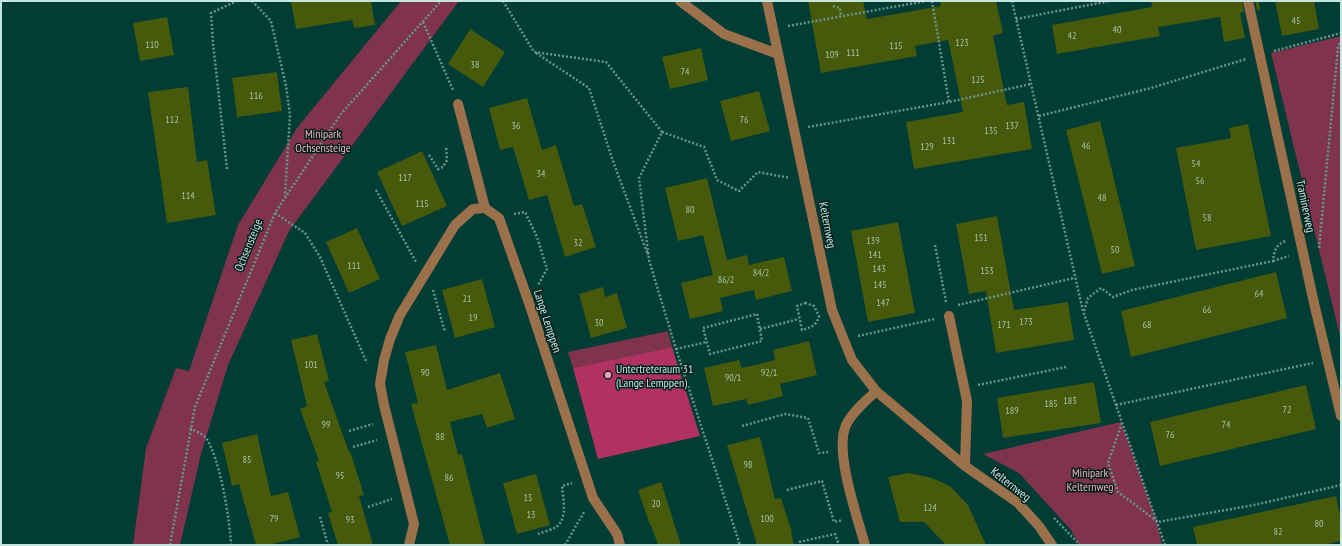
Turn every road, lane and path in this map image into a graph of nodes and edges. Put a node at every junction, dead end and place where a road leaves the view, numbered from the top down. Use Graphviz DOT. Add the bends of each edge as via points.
graph roads {
  1 [pos="236,1"];
  2 [pos="252,1"];
  3 [pos="441,1"];
  4 [pos="503,1"];
  5 [pos="680,1"];
  6 [pos="767,1"];
  7 [pos="926,1"];
  8 [pos="932,1"];
  9 [pos="1012,1"];
  10 [pos="1110,1"];
  11 [pos="1248,1"];
  12 [pos="833,6"];
  13 [pos="841,17"];
  14 [pos="1016,19"];
  15 [pos="423,22"];
  16 [pos="774,29"];
  17 [pos="1341,33"];
  18 [pos="1341,41"];
  19 [pos="534,52"];
  20 [pos="778,54"];
  21 [pos="1260,55"];
  22 [pos="1031,84"];
  23 [pos="949,102"];
  24 [pos="458,104"];
  25 [pos="1039,116"];
  26 [pos="795,129"];
  27 [pos="662,132"];
  28 [pos="446,146"];
  29 [pos="429,155"];
  30 [pos="227,170"];
  31 [pos="806,182"];
  32 [pos="376,190"];
  33 [pos="284,197"];
  34 [pos="485,208"];
  35 [pos="275,213"];
  36 [pos="499,218"];
  37 [pos="1300,236"];
  38 [pos="935,245"];
  39 [pos="1318,256"];
  40 [pos="649,260"];
  41 [pos="426,273"];
  42 [pos="1074,278"];
  43 [pos="529,303"];
  44 [pos="1083,311"];
  45 [pos="948,312"];
  46 [pos="799,319"];
  47 [pos="760,329"];
  48 [pos="445,332"];
  49 [pos="842,340"];
  50 [pos="707,342"];
  51 [pos="676,349"];
  52 [pos="1328,359"];
  53 [pos="1066,368"];
  54 [pos="380,384"];
  55 [pos="964,388"];
  56 [pos="876,390"];
  57 [pos="1116,405"];
  58 [pos="1341,416"];
  59 [pos="1122,422"];
  60 [pos="366,426"];
  61 [pos="742,426"];
  62 [pos="190,428"];
  63 [pos="349,431"];
  64 [pos="372,442"];
  65 [pos="353,447"];
  66 [pos="842,449"];
  67 [pos="965,466"];
  68 [pos="1341,485"];
  69 [pos="562,486"];
  70 [pos="787,490"];
  71 [pos="385,501"];
  72 [pos="588,506"];
  73 [pos="368,507"];
  74 [pos="320,517"];
  75 [pos="858,517"];
  76 [pos="1158,522"];
  77 [pos="538,534"];
  78 [pos="799,542"];
  79 [pos="170,545"];
  80 [pos="231,545"];
  81 [pos="328,545"];
  82 [pos="409,545"];
  83 [pos="565,545"];
  84 [pos="620,545"];
  85 [pos="740,545"];
  86 [pos="839,545"];
  87 [pos="865,545"];
  88 [pos="1052,545"];
  89 [pos="1165,545"];
  1 -- 30 [label="path" via="211,13"];
  2 -- 33 [label="path" via="271,21 286,86 290,115"];
  3 -- 15 [label="path, Ochsensteige"];
  4 -- 19 [label="path"];
  5 -- 20 [label="street" via="724,34"];
  6 -- 16 [label="street, Kelternweg"];
  7 -- 13 [label="path"];
  8 -- 23 [label="path"];
  9 -- 14 [label="path"];
  10 -- 14 [label="path"];
  11 -- 21 [label="street, Traminerweg"];
  12 -- 13 [label="path" via="840,8"];
  13 -- 16 [label="path"];
  14 -- 22 [label="path"];
  15 -- 24 [label="path"];
  15 -- 33 [label="path, Ochsensteige" via="340,115"];
  16 -- 20 [label="street, Kelternweg"];
  17 -- 21 [label="path"];
  18 -- 39 [label="path" via="1338,47"];
  19 -- 27 [label="path" via="606,62"];
  19 -- 40 [label="path" via="589,88"];
  20 -- 26 [label="street, Kelternweg"];
  21 -- 25 [label="path" via="1151,88"];
  21 -- 37 [label="street, Traminerweg"];
  22 -- 23 [label="path"];
  22 -- 25 [label="path"];
  23 -- 26 [label="path"];
  24 -- 34 [label="street"];
  25 -- 42 [label="path"];
  26 -- 31 [label="street, Kelternweg"];
  27 -- 31 [label="path" via="704,147 717,180 739,191 758,172"];
  27 -- 40 [label="path" via="639,178"];
  28 -- 29 [label="path" via="447,160 443,167 438,169"];
  31 -- 49 [label="street, Kelternweg" via="832,310"];
  32 -- 41 [label="path"];
  33 -- 35 [label="path, Ochsensteige"];
  34 -- 36 [label="street"];
  34 -- 41 [label="street" via="473,209 455,225"];
  35 -- 54 [label="path" via="305,233 345,310 366,361"];
  35 -- 62 [label="path, Ochsensteige" via="195,408"];
  36 -- 43 [label="street, Lange Lemppen"];
  36 -- 43 [label="path" via="525,212 537,237 547,269"];
  37 -- 44 [label="path" via="1281,242 1274,251 1273,260 1132,290 1113,298 1101,288 1088,298"];
  37 -- 52 [label="street, Traminerweg"];
  38 -- 45 [label="path"];
  40 -- 51 [label="path"];
  41 -- 48 [label="path"];
  41 -- 54 [label="street" via="400,315 390,339"];
  42 -- 44 [label="path"];
  42 -- 45 [label="path"];
  43 -- 84 [label="street, Lange Lemppen" via="592,498 617,534"];
  44 -- 57 [label="path"];
  45 -- 49 [label="path"];
  45 -- 55 [label="street"];
  46 -- 46 [label="path" via="797,306 806,303 814,306 820,316 817,324 802,330"];
  46 -- 47 [label="path"];
  47 -- 50 [label="path" via="762,341 710,354"];
  47 -- 50 [label="path" via="756,314 703,328"];
  49 -- 56 [label="street, Kelternweg" via="852,360"];
  50 -- 51 [label="path"];
  51 -- 85 [label="path"];
  52 -- 57 [label="path"];
  52 -- 58 [label="street, Traminerweg"];
  53 -- 55 [label="path"];
  54 -- 82 [label="street" via="414,524"];
  55 -- 67 [label="street" via="967,401"];
  56 -- 66 [label="street" via="846,425"];
  56 -- 67 [label="street, Kelternweg"];
  57 -- 59 [label="path"];
  59 -- 76 [label="path"];
  59 -- 76 [label="path" via="1108,463 1118,492"];
  60 -- 63 [label="path"];
  61 -- 66 [label="path" via="785,414 808,418 819,453"];
  62 -- 79 [label="path, Ochsensteige"];
  62 -- 80 [label="path" via="205,437 214,453 230,526"];
  64 -- 65 [label="path"];
  66 -- 75 [label="street"];
  67 -- 88 [label="street, Kelternweg" via="1018,503"];
  68 -- 76 [label="path" via="1254,505"];
  69 -- 77 [label="path" via="564,506 561,521 556,527"];
  70 -- 75 [label="path" via="822,481 834,522"];
  71 -- 73 [label="path"];
  72 -- 83 [label="path"];
  74 -- 81 [label="path"];
  75 -- 87 [label="street"];
  76 -- 89 [label="path"];
  78 -- 86 [label="path" via="835,534"];
}
